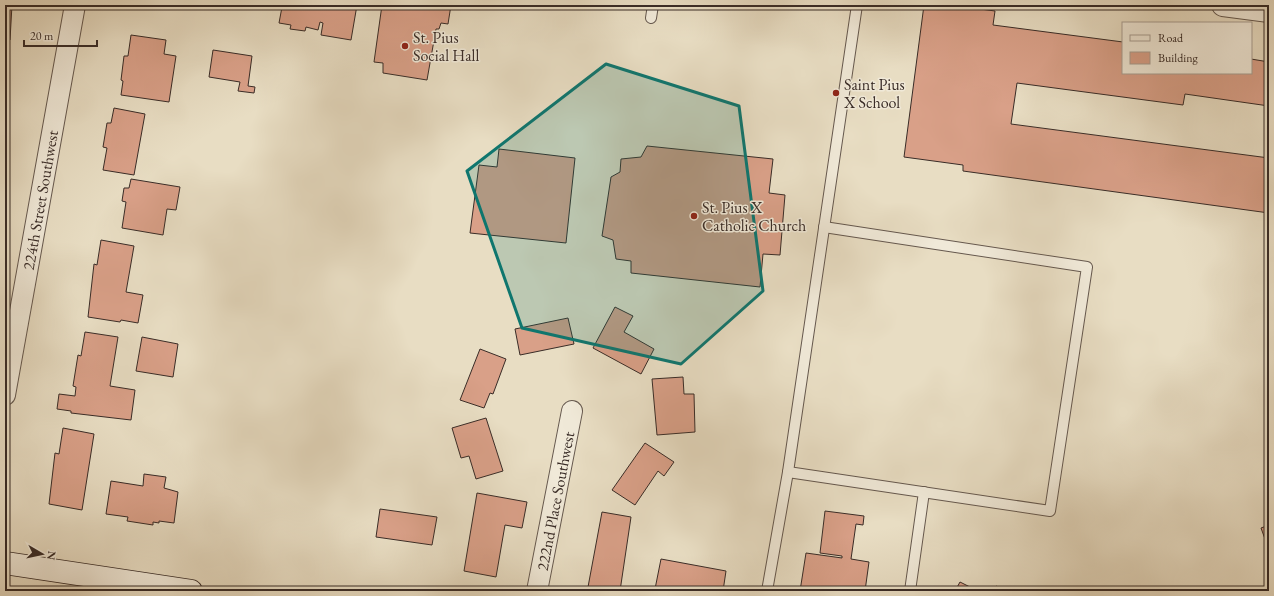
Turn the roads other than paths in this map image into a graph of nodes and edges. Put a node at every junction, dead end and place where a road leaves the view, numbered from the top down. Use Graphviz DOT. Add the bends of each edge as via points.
graph roads {
  1 [pos="75,5"];
  2 [pos="653,5"];
  3 [pos="858,5"];
  4 [pos="1223,5"];
  5 [pos="1269,11"];
  6 [pos="651,18"];
  7 [pos="824,227"];
  8 [pos="5,395"];
  9 [pos="572,411"];
  10 [pos="788,472"];
  11 [pos="924,492"];
  12 [pos="5,563"];
  13 [pos="191,591"];
  14 [pos="537,591"];
  15 [pos="767,591"];
  16 [pos="910,591"];
  1 -- 8 [label="street, 224th Street Southwest"];
  2 -- 6 [label="lane"];
  3 -- 7 [label="lane"];
  4 -- 5 [label="main road"];
  7 -- 10 [label="lane"];
  7 -- 11 [label="lane" via="1087,267 1050,511"];
  9 -- 14 [label="street, 222nd Place Southwest"];
  10 -- 11 [label="lane"];
  10 -- 15 [label="lane"];
  11 -- 16 [label="lane"];
  12 -- 13 [label="main road"];
}
